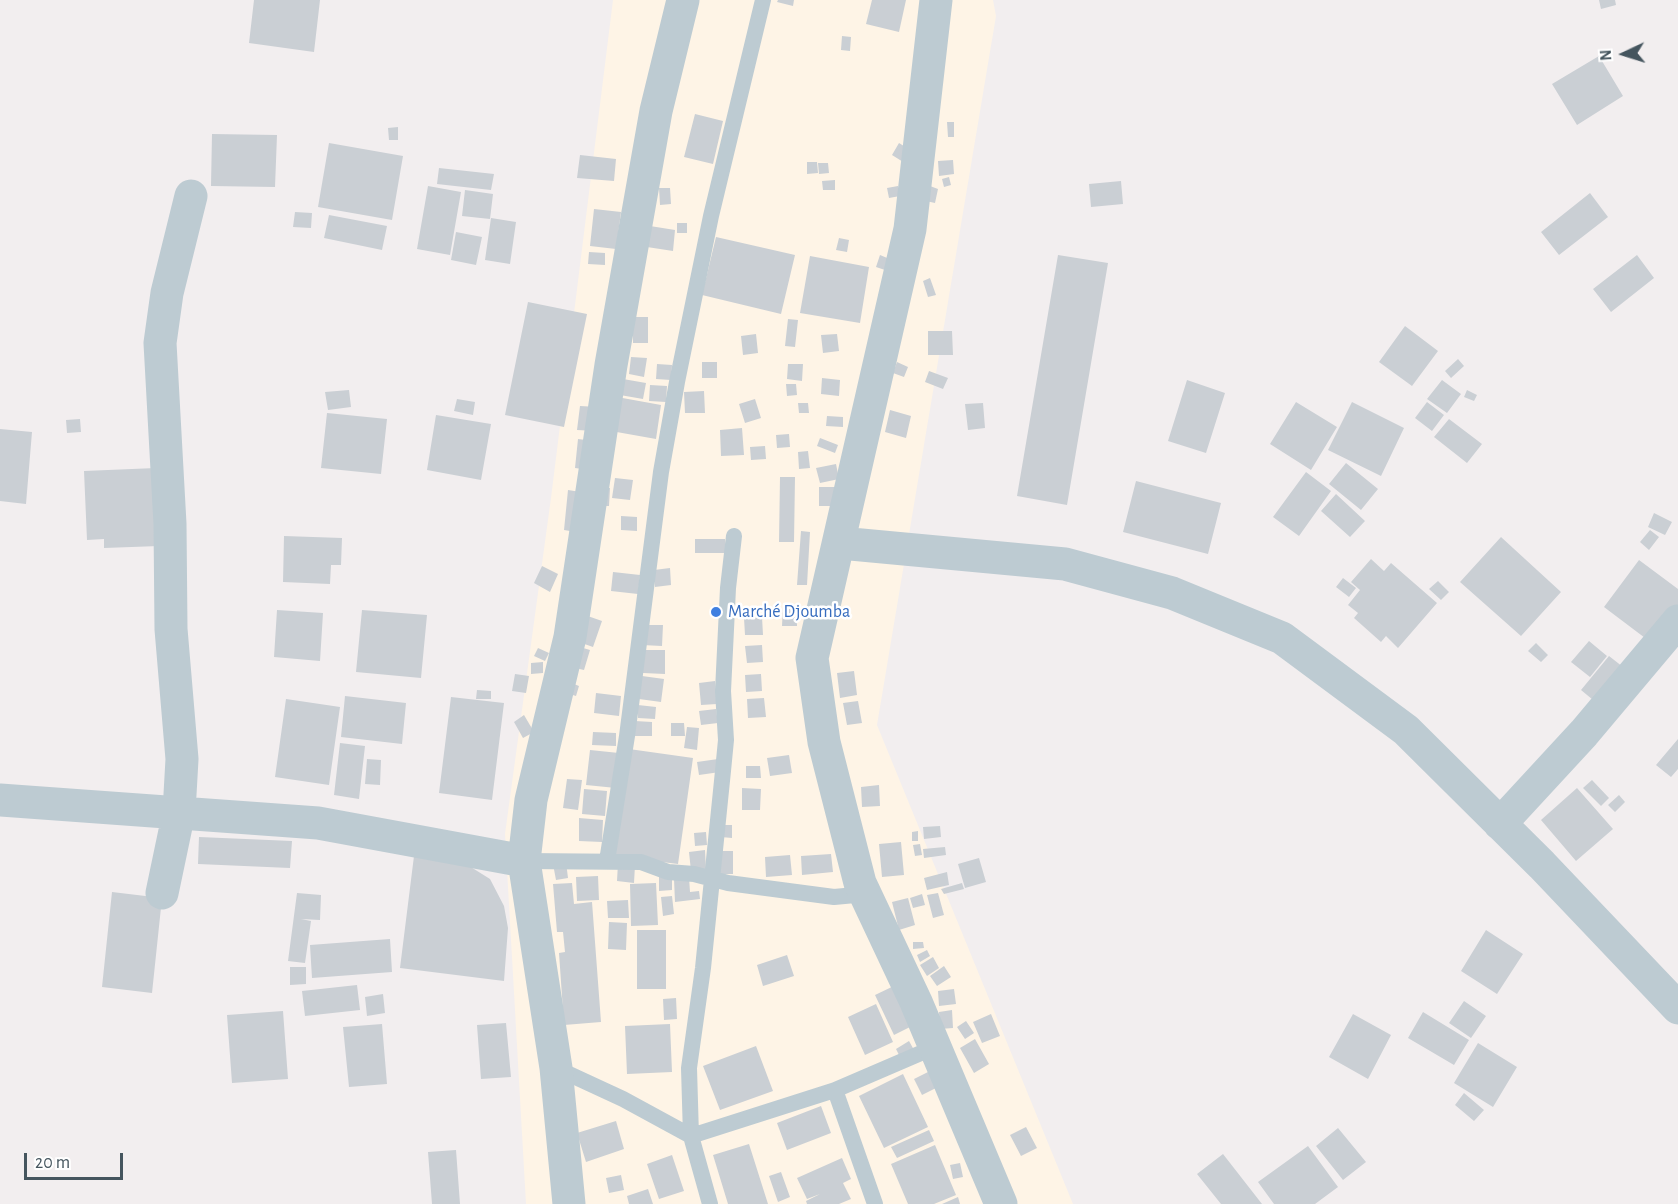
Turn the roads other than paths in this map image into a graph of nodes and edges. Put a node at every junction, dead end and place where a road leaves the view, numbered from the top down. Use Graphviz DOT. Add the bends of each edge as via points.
graph roads {
  1 [pos="763,0"];
  2 [pos="936,0"];
  3 [pos="681,1"];
  4 [pos="191,195"];
  5 [pos="734,536"];
  6 [pos="840,543"];
  7 [pos="1678,621"];
  8 [pos="0,800"];
  9 [pos="179,812"];
  10 [pos="1500,824"];
  11 [pos="524,861"];
  12 [pos="607,861"];
  13 [pos="710,880"];
  14 [pos="162,893"];
  15 [pos="866,894"];
  16 [pos="1678,1008"];
  17 [pos="935,1047"];
  18 [pos="556,1068"];
  19 [pos="835,1090"];
  20 [pos="691,1136"];
  21 [pos="569,1204"];
  22 [pos="710,1204"];
  23 [pos="875,1204"];
  24 [pos="1001,1204"];
  1 -- 12 [label="lane" via="711,216 675,393"];
  2 -- 6 [label="street" via="910,229"];
  3 -- 11 [label="street" via="656,111 613,353 570,637 531,800"];
  4 -- 9 [label="street" via="167,293 160,343 170,524 171,629 182,759"];
  5 -- 13 [label="lane" via="724,680 726,740"];
  6 -- 10 [label="street" via="1065,564 1172,593 1282,638 1406,730"];
  6 -- 15 [label="street" via="812,658 824,742"];
  7 -- 10 [label="street" via="1584,733"];
  8 -- 9 [label="street"];
  9 -- 11 [label="street" via="318,824"];
  9 -- 14 [label="street"];
  10 -- 16 [label="street"];
  11 -- 12 [label="lane"];
  11 -- 18 [label="street"];
  12 -- 13 [label="lane" via="641,862"];
  13 -- 15 [label="lane" via="834,897"];
  13 -- 20 [label="lane" via="689,1068"];
  15 -- 17 [label="street"];
  17 -- 19 [label="lane"];
  17 -- 24 [label="street"];
  18 -- 20 [label="lane"];
  18 -- 21 [label="street"];
  19 -- 20 [label="lane"];
  19 -- 23 [label="lane"];
  20 -- 22 [label="lane"];
}
